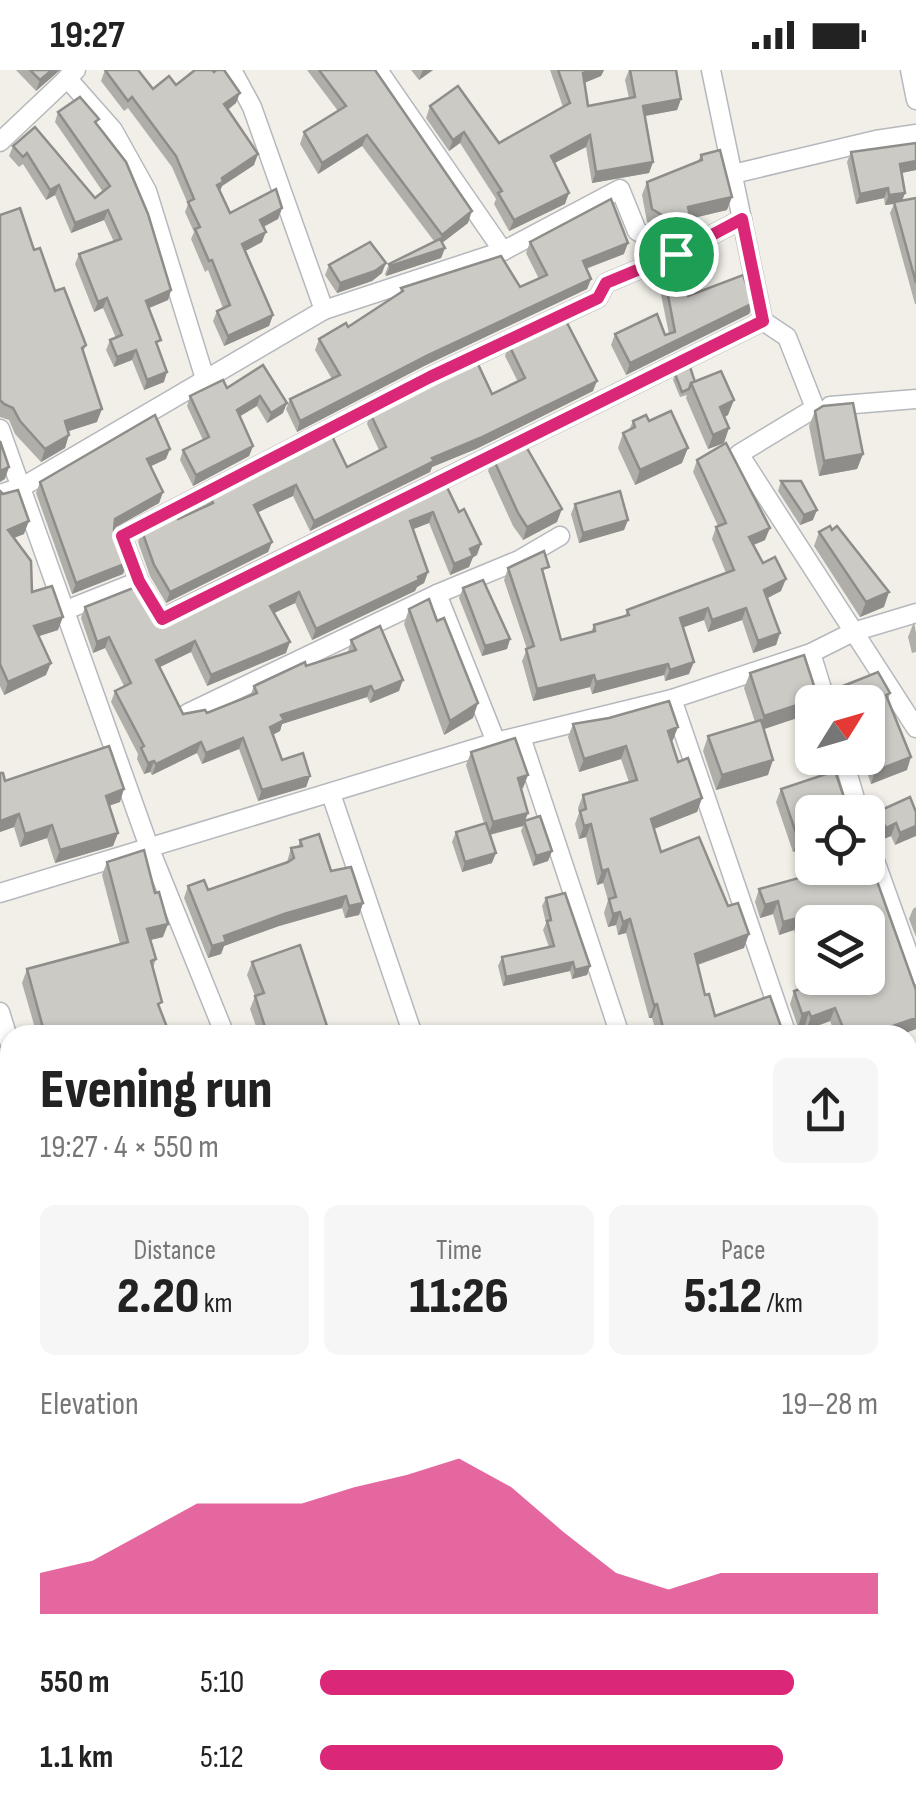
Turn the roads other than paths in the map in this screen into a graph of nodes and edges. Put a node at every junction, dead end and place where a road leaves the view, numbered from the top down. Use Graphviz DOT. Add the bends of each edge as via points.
graph roads {
  1 [pos="232,70"];
  2 [pos="378,70"];
  3 [pos="710,70"];
  4 [pos="910,70"];
  5 [pos="72,74"];
  6 [pos="916,100"];
  7 [pos="916,134"];
  8 [pos="0,142"];
  9 [pos="732,174"];
  10 [pos="742,219"];
  11 [pos="503,250"];
  12 [pos="676,254"];
  13 [pos="324,310"];
  14 [pos="763,321"];
  15 [pos="206,382"];
  16 [pos="916,399"];
  17 [pos="815,408"];
  18 [pos="0,429"];
  19 [pos="22,487"];
  20 [pos="0,494"];
  21 [pos="560,536"];
  22 [pos="139,581"];
  23 [pos="437,594"];
  24 [pos="66,610"];
  25 [pos="916,613"];
  26 [pos="852,632"];
  27 [pos="811,653"];
  28 [pos="821,685"];
  29 [pos="672,699"];
  30 [pos="188,712"];
  31 [pos="916,728"];
  32 [pos="521,737"];
  33 [pos="496,742"];
  34 [pos="331,794"];
  35 [pos="149,847"];
  36 [pos="884,885"];
  37 [pos="0,893"];
  38 [pos="916,975"];
  39 [pos="222,1025"];
  40 [pos="410,1025"];
  41 [pos="617,1025"];
  42 [pos="784,1025"];
  1 -- 13 [label="street" via="277,172"];
  2 -- 11 [label="street"];
  3 -- 9 [label="street"];
  4 -- 6 [label="street"];
  5 -- 8 [label="street"];
  5 -- 15 [label="street" via="147,191"];
  7 -- 9 [label="street"];
  9 -- 10 [label="street"];
  10 -- 12 [label="street"];
  10 -- 14 [label="street"];
  11 -- 12 [label="street" via="620,189 637,232"];
  11 -- 13 [label="street"];
  12 -- 22 [label="street" via="606,283 598,298 122,536"];
  13 -- 15 [label="street"];
  14 -- 17 [label="street" via="787,337"];
  14 -- 22 [label="street" via="162,619"];
  15 -- 19 [label="street"];
  16 -- 17 [label="street"];
  17 -- 26 [label="street" via="739,454"];
  18 -- 19 [label="street"];
  19 -- 20 [label="street"];
  19 -- 24 [label="street"];
  21 -- 23 [label="street"];
  22 -- 24 [label="street"];
  23 -- 30 [label="street"];
  23 -- 33 [label="street"];
  24 -- 35 [label="street"];
  25 -- 26 [label="street"];
  26 -- 27 [label="street"];
  26 -- 31 [label="street"];
  27 -- 28 [label="street"];
  27 -- 29 [label="street"];
  29 -- 32 [label="street"];
  29 -- 42 [label="street"];
  32 -- 33 [label="street"];
  32 -- 41 [label="street"];
  33 -- 34 [label="street"];
  34 -- 35 [label="street"];
  34 -- 40 [label="street"];
  35 -- 37 [label="street"];
  35 -- 39 [label="street"];
  36 -- 38 [label="street"];
}
